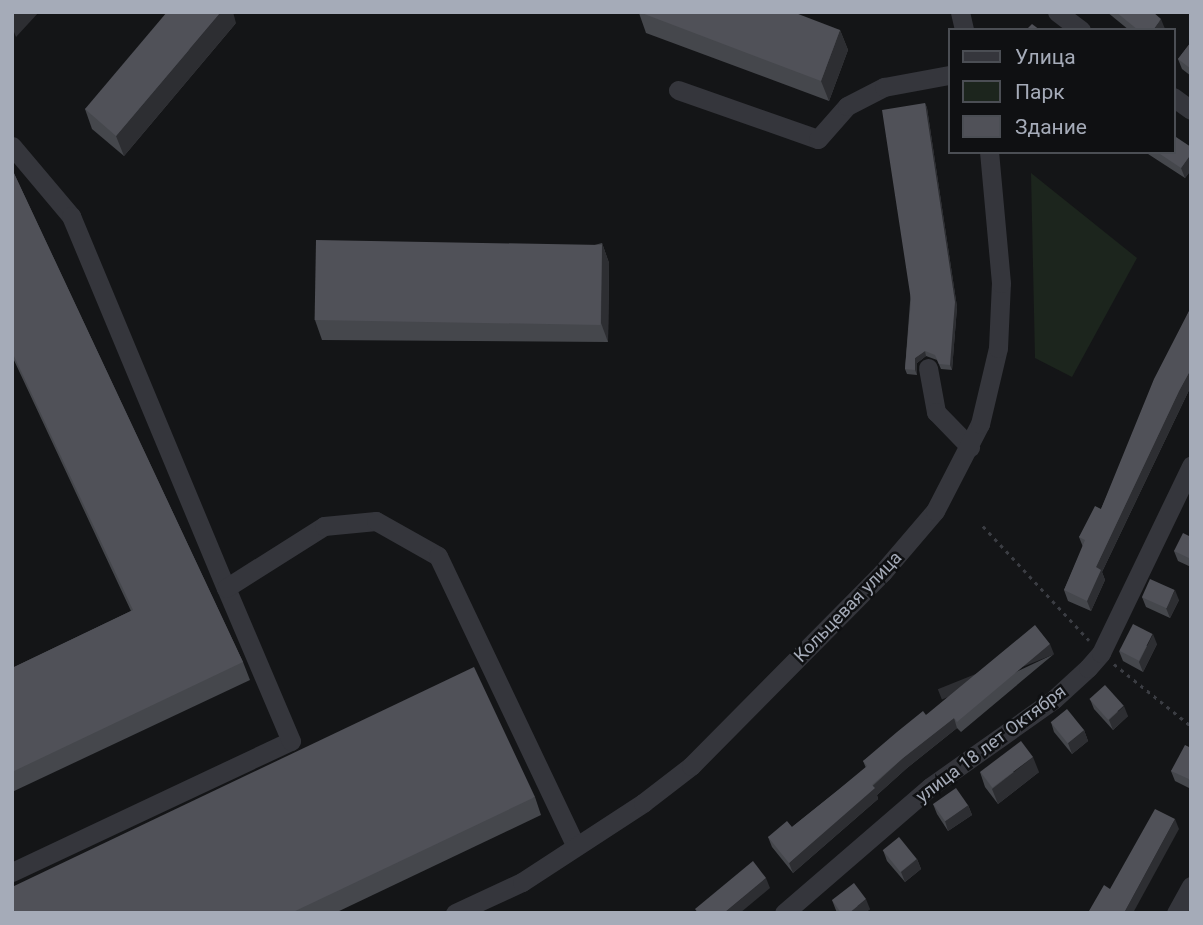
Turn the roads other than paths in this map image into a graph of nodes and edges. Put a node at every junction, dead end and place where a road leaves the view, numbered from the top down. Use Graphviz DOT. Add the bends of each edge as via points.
graph roads {
  1 [pos="1057,12"];
  2 [pos="1078,28"];
  3 [pos="948,75"];
  4 [pos="678,90"];
  5 [pos="1175,98"];
  6 [pos="1191,110"];
  7 [pos="12,146"];
  8 [pos="989,154"];
  9 [pos="928,368"];
  10 [pos="970,447"];
  11 [pos="1191,466"];
  12 [pos="226,588"];
  13 [pos="575,845"];
  14 [pos="12,872"];
  15 [pos="1191,886"];
  16 [pos="455,913"];
  17 [pos="784,913"];
  18 [pos="1176,913"];
  1 -- 2 [label="street"];
  3 -- 4 [label="street" via="884,87 847,106 818,139"];
  5 -- 6 [label="street"];
  7 -- 12 [label="street" via="71,216"];
  8 -- 10 [label="street, Кольцевая улица" via="995,185 1000,325 988,400"];
  9 -- 10 [label="street" via="936,412"];
  10 -- 13 [label="street, Кольцевая улица" via="920,532 741,717 667,786"];
  11 -- 17 [label="street, улица 18 лет Октября" via="1101,653 1053,700 930,787"];
  12 -- 13 [label="street" via="324,526 376,521 438,556"];
  12 -- 14 [label="street" via="291,741"];
  13 -- 16 [label="street, Кольцевая улица" via="522,882"];
  15 -- 18 [label="street"];
}
